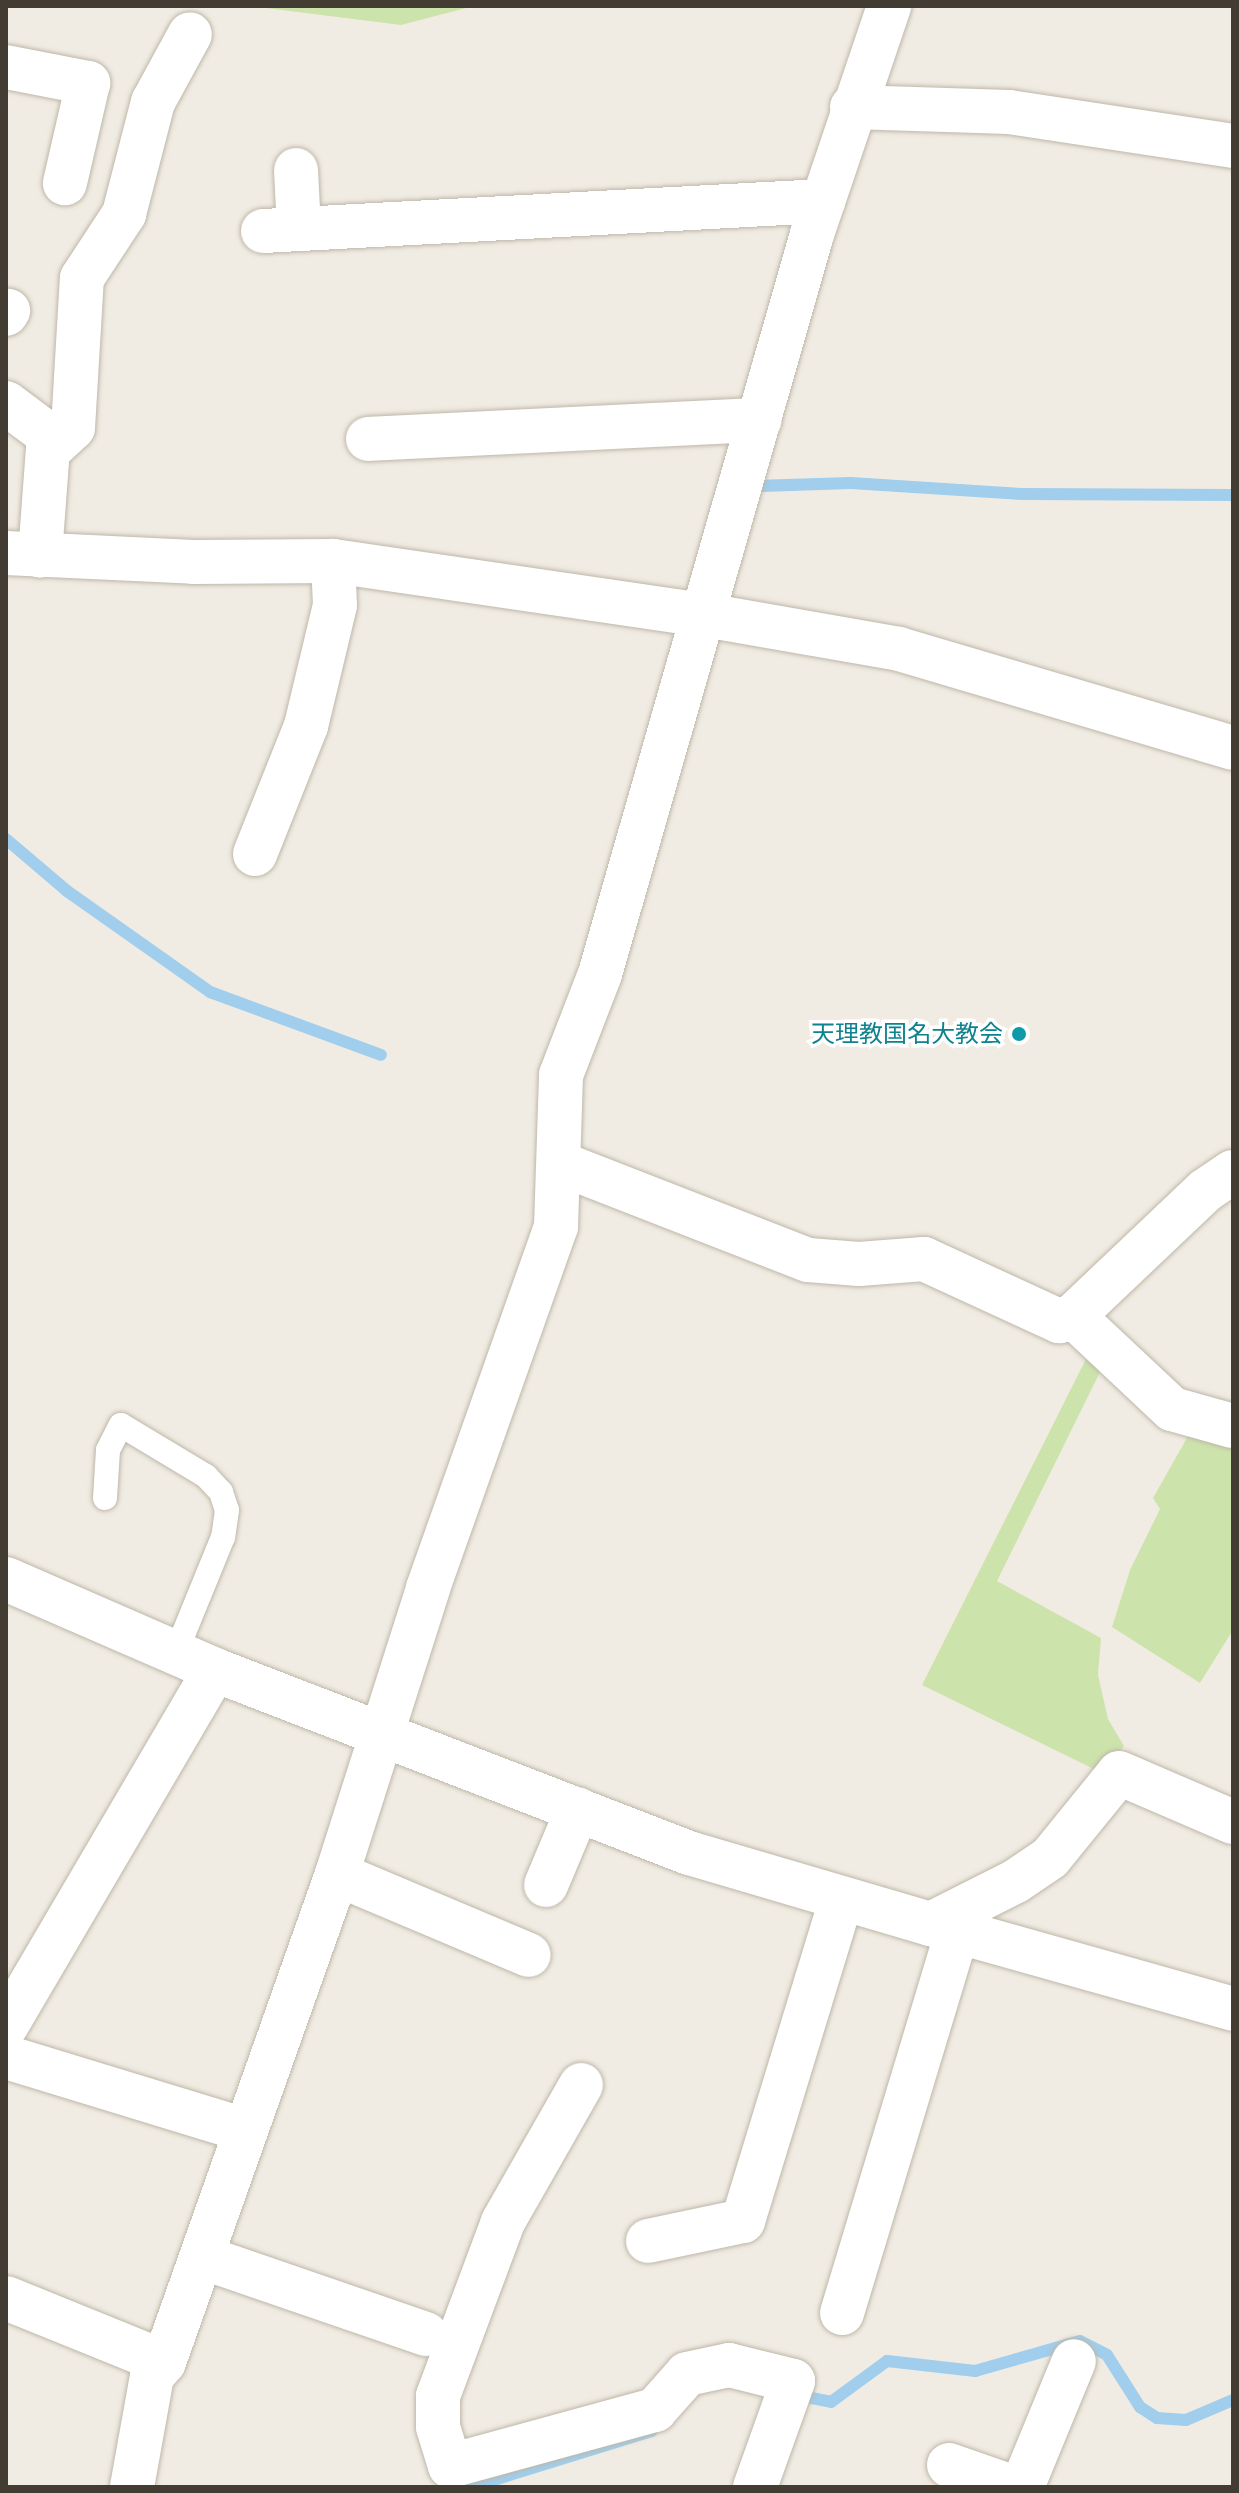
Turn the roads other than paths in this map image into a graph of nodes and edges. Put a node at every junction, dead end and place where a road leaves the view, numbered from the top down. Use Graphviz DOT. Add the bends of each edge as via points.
graph roads {
  1 [pos="889,6"];
  2 [pos="190,34"];
  3 [pos="6,67"];
  4 [pos="852,107"];
  5 [pos="1233,146"];
  6 [pos="296,170"];
  7 [pos="65,183"];
  8 [pos="823,201"];
  9 [pos="6,403"];
  10 [pos="760,420"];
  11 [pos="368,439"];
  12 [pos="48,451"];
  13 [pos="23,555"];
  14 [pos="333,561"];
  15 [pos="705,615"];
  16 [pos="1233,748"];
  17 [pos="255,854"];
  18 [pos="559,1163"];
  19 [pos="1233,1172"];
  20 [pos="1073,1316"];
  21 [pos="1233,1426"];
  22 [pos="105,1498"];
  23 [pos="6,1579"];
  24 [pos="176,1652"];
  25 [pos="215,1670"];
  26 [pos="379,1733"];
  27 [pos="578,1809"];
  28 [pos="1233,1822"];
  29 [pos="337,1874"];
  30 [pos="546,1885"];
  31 [pos="841,1901"];
  32 [pos="944,1927"];
  33 [pos="529,1955"];
  34 [pos="1233,2009"];
  35 [pos="6,2026"];
  36 [pos="6,2057"];
  37 [pos="581,2085"];
  38 [pos="245,2130"];
  39 [pos="648,2241"];
  40 [pos="202,2257"];
  41 [pos="6,2298"];
  42 [pos="842,2313"];
  43 [pos="426,2334"];
  44 [pos="1074,2361"];
  45 [pos="164,2362"];
  46 [pos="949,2465"];
  47 [pos="449,2477"];
  48 [pos="132,2487"];
  49 [pos="755,2487"];
  50 [pos="1012,2487"];
  51 [pos="1022,2487"];
  1 -- 4 [label="street"];
  2 -- 12 [label="street" via="153,102 124,214 82,278 73,428"];
  3 -- 7 [label="street" via="88,83"];
  4 -- 5 [label="street" via="1009,112"];
  4 -- 8 [label="street"];
  6 -- 8 [label="street" via="281,230"];
  8 -- 10 [label="street"];
  9 -- 12 [label="street" via="49,435"];
  10 -- 11 [label="street"];
  10 -- 15 [label="street"];
  12 -- 13 [label="street"];
  13 -- 14 [label="street"];
  14 -- 15 [label="street"];
  14 -- 17 [label="street" via="335,605 306,726"];
  15 -- 16 [label="street" via="899,649"];
  15 -- 18 [label="street" via="600,974 561,1075"];
  18 -- 20 [label="street" via="808,1260 859,1264 924,1259 1059,1321"];
  18 -- 26 [label="street" via="556,1227"];
  19 -- 20 [label="street" via="1206,1190"];
  20 -- 21 [label="street" via="1172,1409"];
  22 -- 24 [label="lane" via="108,1450 121,1425 206,1476 221,1492 227,1510 223,1537"];
  23 -- 24 [label="street"];
  24 -- 25 [label="street"];
  25 -- 26 [label="street"];
  25 -- 35 [label="street"];
  26 -- 27 [label="street"];
  26 -- 29 [label="street"];
  27 -- 30 [label="street"];
  27 -- 31 [label="street" via="689,1853"];
  28 -- 32 [label="street" via="1119,1773 1050,1858"];
  29 -- 33 [label="street"];
  29 -- 38 [label="street"];
  31 -- 32 [label="street"];
  31 -- 39 [label="street" via="748,2237"];
  32 -- 34 [label="street"];
  32 -- 42 [label="street"];
  36 -- 38 [label="street"];
  37 -- 47 [label="street" via="503,2222 438,2396 438,2427"];
  38 -- 40 [label="street"];
  40 -- 43 [label="street"];
  40 -- 45 [label="street"];
  41 -- 45 [label="street"];
  44 -- 51 [label="street"];
  45 -- 48 [label="street" via="152,2376"];
  46 -- 50 [label="street"];
  47 -- 49 [label="street" via="655,2410 687,2374 729,2365 789,2395"];
}
